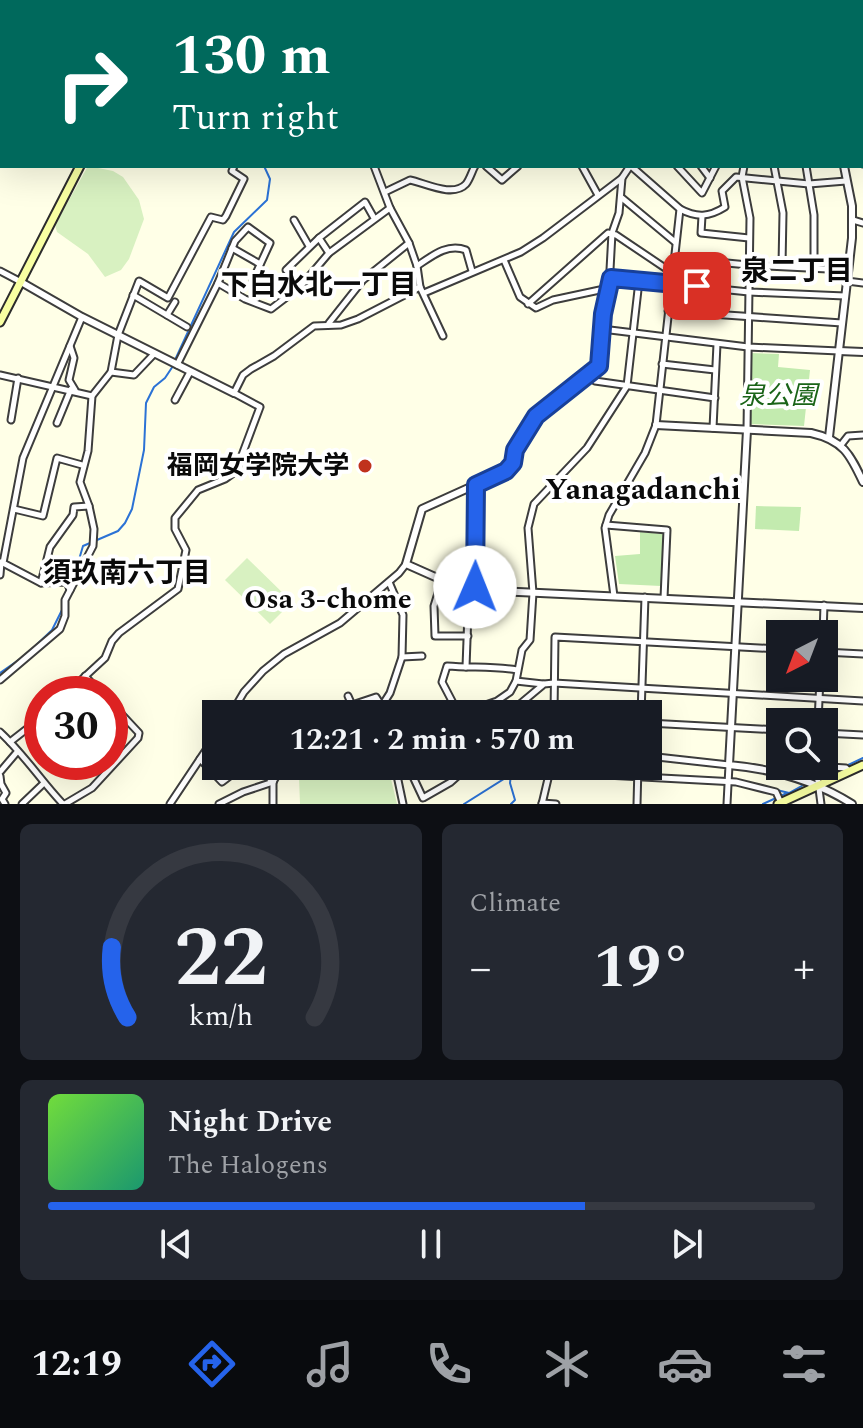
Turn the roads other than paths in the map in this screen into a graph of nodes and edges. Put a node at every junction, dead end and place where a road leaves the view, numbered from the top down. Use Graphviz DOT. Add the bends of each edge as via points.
graph roads {
  1 [pos="79,168"];
  2 [pos="233,168"];
  3 [pos="377,168"];
  4 [pos="474,168"];
  5 [pos="488,168"];
  6 [pos="516,168"];
  7 [pos="583,168"];
  8 [pos="630,168"];
  9 [pos="633,168"];
  10 [pos="679,168"];
  11 [pos="702,168"];
  12 [pos="715,168"];
  13 [pos="744,168"];
  14 [pos="774,168"];
  15 [pos="806,168"];
  16 [pos="844,168"];
  17 [pos="742,177"];
  18 [pos="622,178"];
  19 [pos="710,178"];
  20 [pos="777,181"];
  21 [pos="846,181"];
  22 [pos="809,184"];
  23 [pos="385,192"];
  24 [pos="598,195"];
  25 [pos="621,197"];
  26 [pos="390,208"];
  27 [pos="680,209"];
  28 [pos="702,216"];
  29 [pos="374,218"];
  30 [pos="294,220"];
  31 [pos="853,220"];
  32 [pos="863,223"];
  33 [pos="612,233"];
  34 [pos="319,238"];
  35 [pos="749,238"];
  36 [pos="675,242"];
  37 [pos="409,243"];
  38 [pos="309,246"];
  39 [pos="232,248"];
  40 [pos="329,253"];
  41 [pos="674,258"];
  42 [pos="504,260"];
  43 [pos="260,264"];
  44 [pos="748,265"];
  45 [pos="782,265"];
  46 [pos="417,266"];
  47 [pos="814,267"];
  48 [pos="286,270"];
  49 [pos="848,270"];
  50 [pos="0,271"];
  51 [pos="472,271"];
  52 [pos="672,273"];
  53 [pos="611,278"];
  54 [pos="253,280"];
  55 [pos="639,281"];
  56 [pos="847,281"];
  57 [pos="21,282"];
  58 [pos="218,283"];
  59 [pos="863,283"];
  60 [pos="671,284"];
  61 [pos="420,287"];
  62 [pos="609,288"];
  63 [pos="749,292"];
  64 [pos="424,293"];
  65 [pos="133,295"];
  66 [pos="845,296"];
  67 [pos="175,302"];
  68 [pos="528,304"];
  69 [pos="668,311"];
  70 [pos="167,315"];
  71 [pos="82,317"];
  72 [pos="749,319"];
  73 [pos="0,322"];
  74 [pos="328,323"];
  75 [pos="842,323"];
  76 [pos="187,327"];
  77 [pos="602,329"];
  78 [pos="633,333"];
  79 [pos="118,335"];
  80 [pos="443,336"];
  81 [pos="665,338"];
  82 [pos="70,344"];
  83 [pos="717,344"];
  84 [pos="748,347"];
  85 [pos="839,351"];
  86 [pos="863,352"];
  87 [pos="154,354"];
  88 [pos="662,364"];
  89 [pos="177,365"];
  90 [pos="715,370"];
  91 [pos="111,372"];
  92 [pos="190,372"];
  93 [pos="0,375"];
  94 [pos="589,375"];
  95 [pos="18,378"];
  96 [pos="53,385"];
  97 [pos="627,386"];
  98 [pos="73,390"];
  99 [pos="658,390"];
  100 [pos="234,393"];
  101 [pos="92,396"];
  102 [pos="715,398"];
  103 [pos="175,400"];
  104 [pos="11,420"];
  105 [pos="57,423"];
  106 [pos="656,425"];
  107 [pos="713,428"];
  108 [pos="747,430"];
  109 [pos="863,435"];
  110 [pos="829,437"];
  111 [pos="841,445"];
  112 [pos="82,465"];
  113 [pos="863,482"];
  114 [pos="476,485"];
  115 [pos="89,506"];
  116 [pos="14,509"];
  117 [pos="606,525"];
  118 [pos="1,562"];
  119 [pos="406,564"];
  120 [pos="0,575"];
  121 [pos="442,580"];
  122 [pos="389,582"];
  123 [pos="41,583"];
  124 [pos="472,587"];
  125 [pos="70,590"];
  126 [pos="533,593"];
  127 [pos="614,596"];
  128 [pos="645,597"];
  129 [pos="664,598"];
  130 [pos="737,601"];
  131 [pos="824,605"];
  132 [pos="863,608"];
  133 [pos="823,620"];
  134 [pos="468,636"];
  135 [pos="644,641"];
  136 [pos="735,646"];
  137 [pos="766,648"];
  138 [pos="838,653"];
  139 [pos="863,654"];
  140 [pos="422,656"];
  141 [pos="402,657"];
  142 [pos="466,667"];
  143 [pos="517,670"];
  144 [pos="85,676"];
  145 [pos="0,680"];
  146 [pos="516,681"];
  147 [pos="554,683"];
  148 [pos="544,684"];
  149 [pos="642,688"];
  150 [pos="819,692"];
  151 [pos="733,693"];
  152 [pos="348,696"];
  153 [pos="819,698"];
  154 [pos="239,700"];
  155 [pos="350,700"];
  156 [pos="386,700"];
  157 [pos="451,700"];
  158 [pos="498,700"];
  159 [pos="525,700"];
  160 [pos="554,700"];
  161 [pos="642,700"];
  162 [pos="863,701"];
  163 [pos="819,708"];
  164 [pos="128,721"];
  165 [pos="662,724"];
  166 [pos="731,727"];
  167 [pos="766,729"];
  168 [pos="24,731"];
  169 [pos="0,732"];
  170 [pos="838,734"];
  171 [pos="863,735"];
  172 [pos="10,742"];
  173 [pos="128,749"];
  174 [pos="17,752"];
  175 [pos="202,756"];
  176 [pos="662,758"];
  177 [pos="200,759"];
  178 [pos="729,765"];
  179 [pos="863,765"];
  180 [pos="838,768"];
  181 [pos="766,770"];
  182 [pos="847,770"];
  183 [pos="0,774"];
  184 [pos="662,778"];
  185 [pos="99,780"];
  186 [pos="398,780"];
  187 [pos="414,780"];
  188 [pos="453,780"];
  189 [pos="547,780"];
  190 [pos="638,780"];
  191 [pos="811,780"];
  192 [pos="814,781"];
  193 [pos="273,782"];
  194 [pos="44,783"];
  195 [pos="729,783"];
  196 [pos="779,800"];
  197 [pos="424,801"];
  198 [pos="5,804"];
  199 [pos="22,804"];
  200 [pos="64,804"];
  201 [pos="170,804"];
  202 [pos="219,804"];
  203 [pos="273,804"];
  204 [pos="403,804"];
  205 [pos="542,804"];
  206 [pos="556,804"];
  207 [pos="637,804"];
  208 [pos="727,804"];
  209 [pos="821,804"];
  210 [pos="852,804"];
  1 -- 57 [label="main road"];
  2 -- 65 [label="street" via="244,179 226,216 211,217 168,298 139,281"];
  3 -- 23 [label="street"];
  4 -- 23 [label="street" via="458,189 410,180"];
  5 -- 6 [label="street" via="502,180"];
  7 -- 24 [label="street"];
  8 -- 18 [label="street"];
  9 -- 27 [label="street"];
  10 -- 19 [label="street" via="702,193"];
  11 -- 19 [label="street"];
  12 -- 19 [label="street"];
  13 -- 17 [label="street"];
  14 -- 20 [label="street"];
  15 -- 22 [label="street"];
  16 -- 21 [label="street"];
  17 -- 20 [label="street"];
  17 -- 28 [label="street" via="722,191 725,207"];
  17 -- 35 [label="street"];
  18 -- 24 [label="street"];
  18 -- 25 [label="street"];
  20 -- 22 [label="street"];
  20 -- 45 [label="street" via="783,213"];
  21 -- 22 [label="street"];
  21 -- 31 [label="street"];
  22 -- 47 [label="street"];
  23 -- 26 [label="street"];
  24 -- 42 [label="street" via="543,238"];
  25 -- 33 [label="street"];
  25 -- 36 [label="street"];
  26 -- 29 [label="street"];
  26 -- 37 [label="street"];
  27 -- 28 [label="street"];
  27 -- 36 [label="street"];
  28 -- 35 [label="street" via="701,233"];
  29 -- 34 [label="street" via="365,202"];
  29 -- 40 [label="street"];
  30 -- 38 [label="street"];
  31 -- 32 [label="street"];
  31 -- 49 [label="street"];
  33 -- 52 [label="street"];
  33 -- 53 [label="street"];
  33 -- 68 [label="street"];
  34 -- 38 [label="street"];
  34 -- 40 [label="street"];
  35 -- 44 [label="street"];
  36 -- 41 [label="street"];
  37 -- 46 [label="street"];
  37 -- 74 [label="street" via="363,280"];
  38 -- 48 [label="street"];
  39 -- 43 [label="street"];
  39 -- 43 [label="street" via="248,227 254,230 270,243"];
  39 -- 58 [label="street"];
  40 -- 58 [label="street" via="301,286 271,309"];
  41 -- 44 [label="street"];
  41 -- 52 [label="street"];
  42 -- 51 [label="street"];
  42 -- 68 [label="street"];
  43 -- 54 [label="street"];
  44 -- 45 [label="street"];
  44 -- 63 [label="street"];
  45 -- 47 [label="street"];
  46 -- 51 [label="street" via="450,247 466,250"];
  46 -- 61 [label="street"];
  47 -- 49 [label="street"];
  49 -- 56 [label="street"];
  50 -- 57 [label="street"];
  51 -- 64 [label="street"];
  52 -- 60 [label="street"];
  53 -- 55 [label="street"];
  53 -- 62 [label="street"];
  55 -- 60 [label="street"];
  55 -- 78 [label="street"];
  56 -- 59 [label="street"];
  56 -- 66 [label="street"];
  57 -- 71 [label="street"];
  57 -- 73 [label="main road"];
  58 -- 89 [label="street"];
  60 -- 63 [label="street"];
  60 -- 69 [label="street"];
  61 -- 64 [label="street"];
  61 -- 74 [label="street" via="358,319"];
  62 -- 68 [label="street" via="536,308"];
  62 -- 77 [label="street"];
  63 -- 66 [label="street"];
  63 -- 72 [label="street"];
  64 -- 80 [label="street"];
  65 -- 70 [label="street"];
  65 -- 79 [label="street"];
  66 -- 75 [label="street"];
  67 -- 70 [label="street"];
  69 -- 72 [label="street"];
  69 -- 81 [label="street"];
  70 -- 76 [label="street"];
  71 -- 79 [label="street"];
  71 -- 82 [label="street"];
  72 -- 75 [label="street"];
  72 -- 84 [label="street"];
  74 -- 100 [label="street" via="314,326 251,369"];
  75 -- 85 [label="street"];
  77 -- 78 [label="street"];
  77 -- 94 [label="street" via="599,366"];
  78 -- 81 [label="street"];
  78 -- 97 [label="street"];
  79 -- 87 [label="street"];
  79 -- 91 [label="street"];
  81 -- 83 [label="street"];
  81 -- 88 [label="street"];
  82 -- 96 [label="street"];
  82 -- 98 [label="street"];
  83 -- 84 [label="street"];
  83 -- 90 [label="street"];
  84 -- 85 [label="street"];
  84 -- 108 [label="street"];
  85 -- 86 [label="street"];
  85 -- 110 [label="street"];
  87 -- 89 [label="street"];
  87 -- 91 [label="street" via="134,375"];
  88 -- 90 [label="street"];
  88 -- 99 [label="street"];
  89 -- 92 [label="street"];
  90 -- 102 [label="street"];
  91 -- 101 [label="street"];
  92 -- 100 [label="street"];
  92 -- 103 [label="street"];
  93 -- 95 [label="street"];
  94 -- 97 [label="street" via="595,381"];
  94 -- 114 [label="street" via="536,416 506,471"];
  95 -- 96 [label="street"];
  95 -- 104 [label="street"];
  96 -- 98 [label="street"];
  96 -- 116 [label="street" via="23,458"];
  97 -- 99 [label="street"];
  97 -- 126 [label="street" via="587,448 534,504 528,528"];
  98 -- 101 [label="street"];
  98 -- 105 [label="street"];
  99 -- 102 [label="street"];
  99 -- 106 [label="street"];
  100 -- 144 [label="street" via="260,407 236,471 198,490 175,518 186,550 178,589 119,633 105,658"];
  101 -- 112 [label="street"];
  102 -- 107 [label="street"];
  106 -- 107 [label="street"];
  106 -- 117 [label="street"];
  107 -- 108 [label="street"];
  108 -- 110 [label="street"];
  108 -- 130 [label="street"];
  109 -- 111 [label="street" via="848,436"];
  110 -- 111 [label="street"];
  111 -- 113 [label="street"];
  112 -- 115 [label="street" via="80,482"];
  112 -- 116 [label="street" via="57,458 43,516"];
  114 -- 119 [label="street" via="422,509"];
  114 -- 124 [label="street"];
  115 -- 123 [label="street" via="74,507 50,547"];
  115 -- 125 [label="street" via="93,546"];
  116 -- 118 [label="street"];
  117 -- 127 [label="street"];
  117 -- 129 [label="street" via="667,530"];
  118 -- 120 [label="street"];
  118 -- 123 [label="street"];
  119 -- 121 [label="street"];
  119 -- 122 [label="street"];
  121 -- 124 [label="street"];
  121 -- 134 [label="street" via="434,606 435,636"];
  122 -- 141 [label="street" via="403,615"];
  122 -- 154 [label="street" via="340,623 284,654"];
  123 -- 125 [label="street" via="67,582"];
  124 -- 126 [label="street"];
  124 -- 134 [label="street"];
  125 -- 145 [label="street" via="60,629"];
  126 -- 127 [label="street"];
  126 -- 143 [label="street" via="530,640"];
  127 -- 128 [label="street"];
  128 -- 129 [label="street"];
  128 -- 135 [label="street"];
  129 -- 130 [label="street"];
  130 -- 131 [label="street"];
  130 -- 136 [label="street"];
  131 -- 132 [label="street"];
  131 -- 133 [label="street"];
  134 -- 142 [label="street"];
  135 -- 136 [label="street"];
  135 -- 147 [label="street" via="555,637"];
  135 -- 149 [label="street"];
  136 -- 137 [label="street"];
  136 -- 151 [label="street"];
  138 -- 139 [label="street"];
  140 -- 141 [label="street"];
  141 -- 156 [label="street"];
  142 -- 143 [label="street"];
  142 -- 157 [label="street" via="447,666 442,682"];
  143 -- 146 [label="street"];
  146 -- 148 [label="street"];
  146 -- 158 [label="street"];
  147 -- 148 [label="street"];
  147 -- 149 [label="street"];
  147 -- 160 [label="street"];
  148 -- 159 [label="street"];
  149 -- 151 [label="street"];
  149 -- 161 [label="street"];
  150 -- 153 [label="street"];
  151 -- 153 [label="street"];
  151 -- 166 [label="street"];
  152 -- 155 [label="street"];
  153 -- 162 [label="street"];
  153 -- 163 [label="street"];
  164 -- 173 [label="street" via="139,733"];
  165 -- 166 [label="street"];
  166 -- 167 [label="street"];
  166 -- 178 [label="street"];
  168 -- 172 [label="street"];
  169 -- 172 [label="street"];
  170 -- 171 [label="street"];
  172 -- 174 [label="street"];
  174 -- 183 [label="street"];
  174 -- 194 [label="street"];
  175 -- 177 [label="street"];
  176 -- 178 [label="street"];
  177 -- 201 [label="street"];
  178 -- 181 [label="street"];
  178 -- 195 [label="street"];
  179 -- 182 [label="main road"];
  180 -- 182 [label="street"];
  182 -- 192 [label="main road"];
  183 -- 198 [label="street"];
  184 -- 195 [label="street"];
  185 -- 200 [label="street"];
  186 -- 204 [label="street"];
  187 -- 197 [label="street"];
  188 -- 197 [label="street"];
  189 -- 205 [label="street"];
  190 -- 207 [label="street"];
  191 -- 192 [label="street"];
  192 -- 196 [label="main road"];
  192 -- 209 [label="street"];
  192 -- 210 [label="street"];
  193 -- 202 [label="street"];
  193 -- 203 [label="street"];
  194 -- 199 [label="street"];
  194 -- 200 [label="street"];
  195 -- 196 [label="street" via="776,792"];
  195 -- 208 [label="street"];
  205 -- 206 [label="street"];
}
